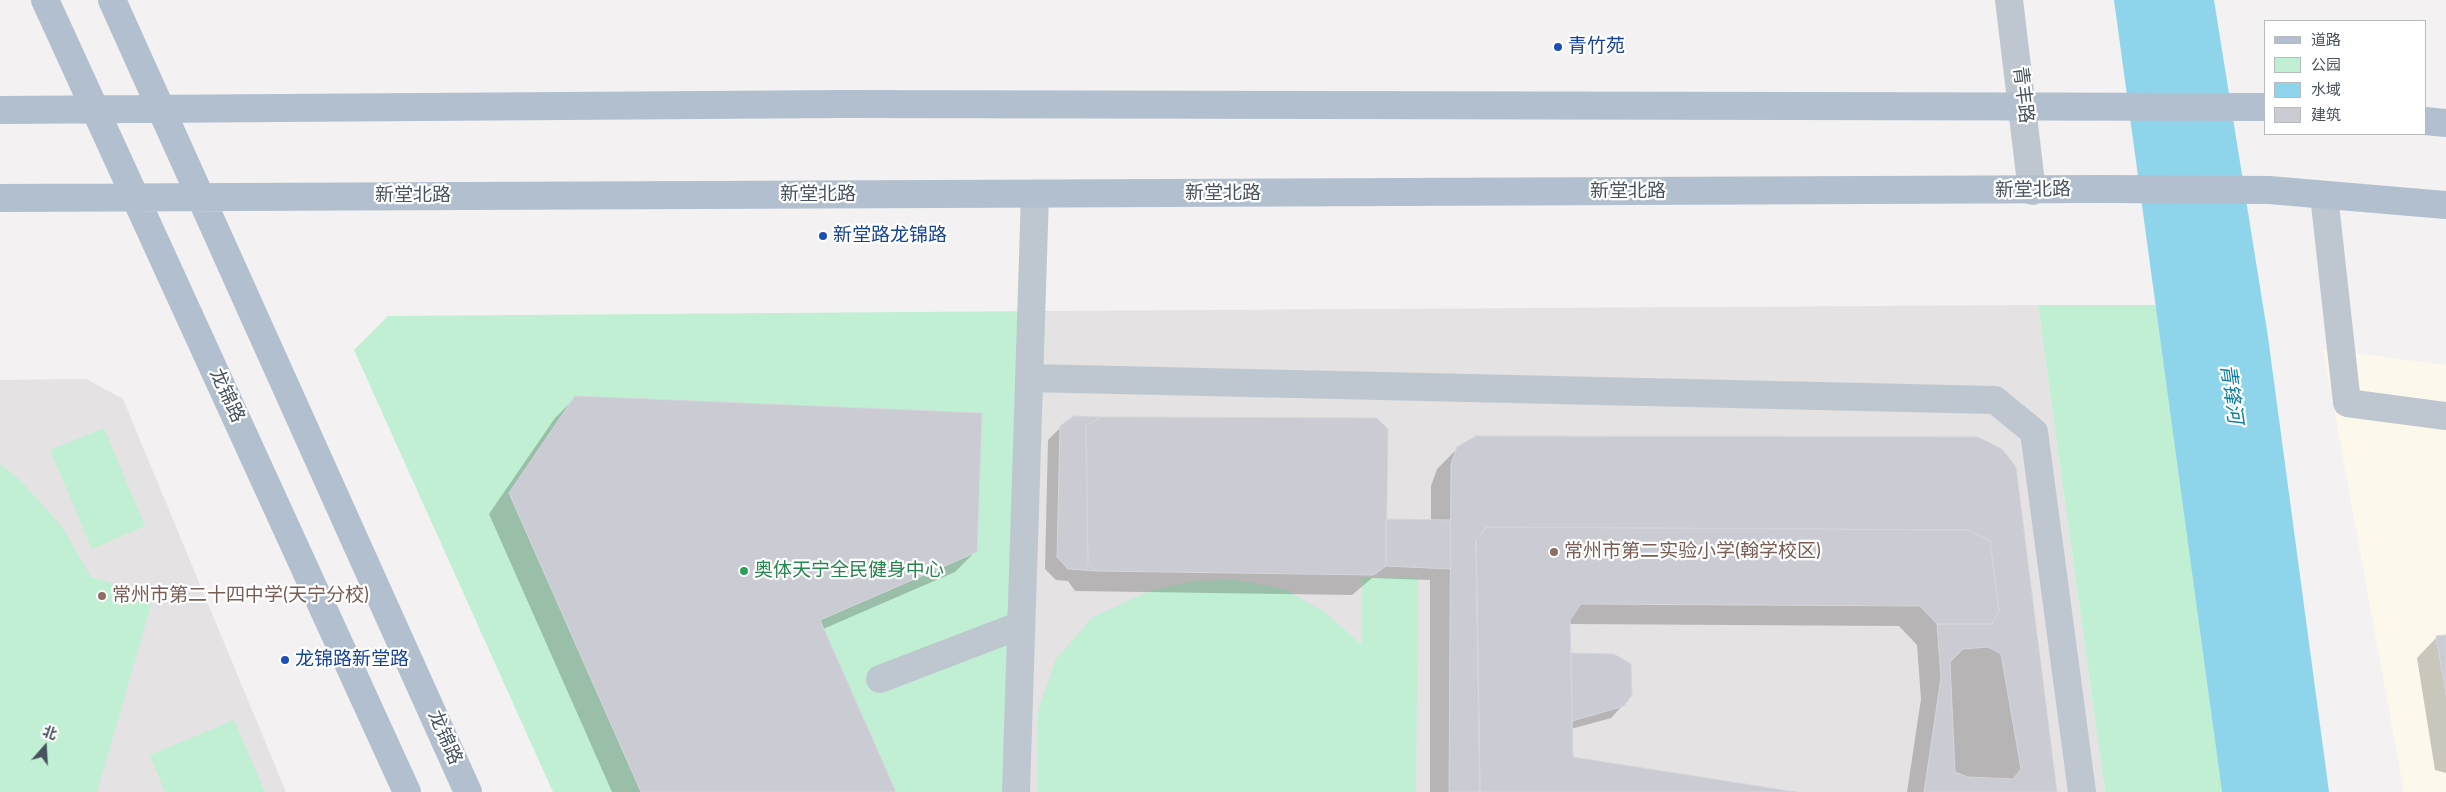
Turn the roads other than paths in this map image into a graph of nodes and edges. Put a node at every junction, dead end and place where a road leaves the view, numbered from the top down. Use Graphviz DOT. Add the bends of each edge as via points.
graph roads {
  1 [pos="45,0"];
  2 [pos="112,0"];
  3 [pos="2009,0"];
  4 [pos="2023,105"];
  5 [pos="2264,107"];
  6 [pos="162,109"];
  7 [pos="0,110"];
  8 [pos="95,110"];
  9 [pos="2426,121"];
  10 [pos="2446,123"];
  11 [pos="2032,191"];
  12 [pos="1035,194"];
  13 [pos="2324,195"];
  14 [pos="202,196"];
  15 [pos="135,197"];
  16 [pos="0,198"];
  17 [pos="2446,206"];
  18 [pos="1029,378"];
  19 [pos="2446,416"];
  20 [pos="1021,625"];
  21 [pos="880,679"];
  22 [pos="407,792"];
  23 [pos="468,792"];
  24 [pos="1016,792"];
  25 [pos="2082,792"];
  1 -- 8 [label="main road, 龙锦路"];
  2 -- 6 [label="main road, 龙锦路"];
  3 -- 4 [label="street, 青丰路"];
  4 -- 5 [label="main road"];
  4 -- 6 [label="main road" via="844,104"];
  4 -- 11 [label="street, 青丰路"];
  6 -- 8 [label="main road"];
  6 -- 14 [label="main road, 龙锦路"];
  7 -- 8 [label="main road"];
  8 -- 15 [label="main road, 龙锦路"];
  9 -- 10 [label="main road"];
  11 -- 12 [label="main road, 新堂北路"];
  11 -- 13 [label="main road, 新堂北路" via="2269,190"];
  12 -- 14 [label="main road, 新堂北路"];
  12 -- 18 [label="street"];
  13 -- 17 [label="main road, 新堂北路"];
  13 -- 19 [label="street" via="2347,402"];
  14 -- 15 [label="main road, 新堂北路"];
  14 -- 23 [label="main road, 龙锦路"];
  15 -- 16 [label="main road, 新堂北路"];
  15 -- 22 [label="main road, 龙锦路"];
  18 -- 20 [label="street"];
  18 -- 25 [label="street" via="1995,400 2034,432"];
  20 -- 21 [label="street"];
  20 -- 24 [label="street"];
}
